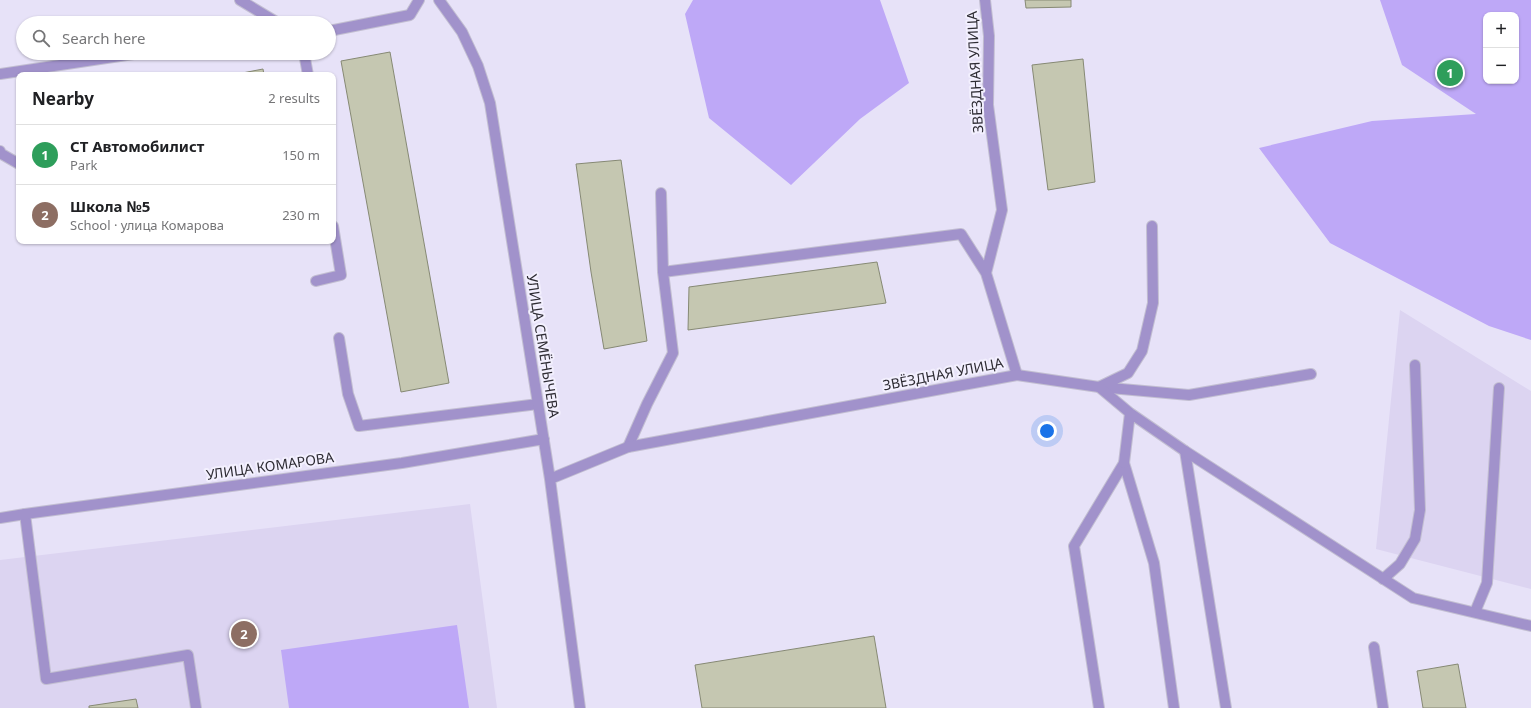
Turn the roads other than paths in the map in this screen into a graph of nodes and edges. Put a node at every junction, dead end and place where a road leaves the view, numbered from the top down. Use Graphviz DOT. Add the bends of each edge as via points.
graph roads {
  1 [pos="240,0"];
  2 [pos="418,0"];
  3 [pos="439,0"];
  4 [pos="985,0"];
  5 [pos="266,16"];
  6 [pos="336,30"];
  7 [pos="93,60"];
  8 [pos="305,60"];
  9 [pos="307,72"];
  10 [pos="0,74"];
  11 [pos="0,151"];
  12 [pos="16,162"];
  13 [pos="661,193"];
  14 [pos="1152,226"];
  15 [pos="336,244"];
  16 [pos="663,272"];
  17 [pos="986,273"];
  18 [pos="316,281"];
  19 [pos="339,338"];
  20 [pos="1415,365"];
  21 [pos="1311,374"];
  22 [pos="1017,375"];
  23 [pos="1099,387"];
  24 [pos="1500,388"];
  25 [pos="538,404"];
  26 [pos="1130,413"];
  27 [pos="544,438"];
  28 [pos="628,447"];
  29 [pos="1185,451"];
  30 [pos="1124,463"];
  31 [pos="550,479"];
  32 [pos="25,514"];
  33 [pos="0,518"];
  34 [pos="1383,579"];
  35 [pos="1475,612"];
  36 [pos="1531,626"];
  37 [pos="1374,647"];
  38 [pos="196,708"];
  39 [pos="580,708"];
  40 [pos="1099,708"];
  41 [pos="1174,708"];
  42 [pos="1226,708"];
  43 [pos="1383,708"];
  1 -- 5 [label="street"];
  2 -- 6 [label="street" via="410,15"];
  3 -- 25 [label="street, УЛИЦА СЕМЁНЫЧЕВА" via="462,32 478,66 490,103"];
  4 -- 17 [label="street, ЗВЁЗДНАЯ УЛИЦА" via="989,36 988,105 1002,210"];
  7 -- 10 [label="street"];
  8 -- 9 [label="street"];
  11 -- 12 [label="street"];
  13 -- 16 [label="street"];
  14 -- 23 [label="street" via="1153,303 1142,351 1128,373"];
  15 -- 18 [label="street" via="341,275"];
  16 -- 17 [label="street" via="961,234"];
  16 -- 28 [label="street" via="673,353"];
  17 -- 22 [label="street, ЗВЁЗДНАЯ УЛИЦА"];
  19 -- 25 [label="street" via="348,394 359,426"];
  20 -- 34 [label="street" via="1420,510 1415,539 1400,564"];
  21 -- 23 [label="street" via="1189,395"];
  22 -- 23 [label="street"];
  22 -- 28 [label="street, ЗВЁЗДНАЯ УЛИЦА"];
  23 -- 26 [label="street"];
  24 -- 35 [label="street" via="1487,583"];
  25 -- 27 [label="street, УЛИЦА СЕМЁНЫЧЕВА"];
  26 -- 29 [label="street"];
  26 -- 30 [label="street"];
  27 -- 31 [label="street, УЛИЦА СЕМЁНЫЧЕВА"];
  27 -- 32 [label="street, УЛИЦА КОМАРОВА" via="402,463"];
  28 -- 31 [label="street, ЗВЁЗДНАЯ УЛИЦА"];
  29 -- 34 [label="street"];
  29 -- 42 [label="street"];
  30 -- 40 [label="street" via="1074,546"];
  30 -- 41 [label="street" via="1154,563"];
  31 -- 39 [label="street, УЛИЦА СЕМЁНЫЧЕВА"];
  32 -- 33 [label="street, УЛИЦА КОМАРОВА"];
  32 -- 38 [label="street" via="46,679 188,655"];
  34 -- 35 [label="street" via="1413,598"];
  35 -- 36 [label="street"];
  37 -- 43 [label="street"];
}
